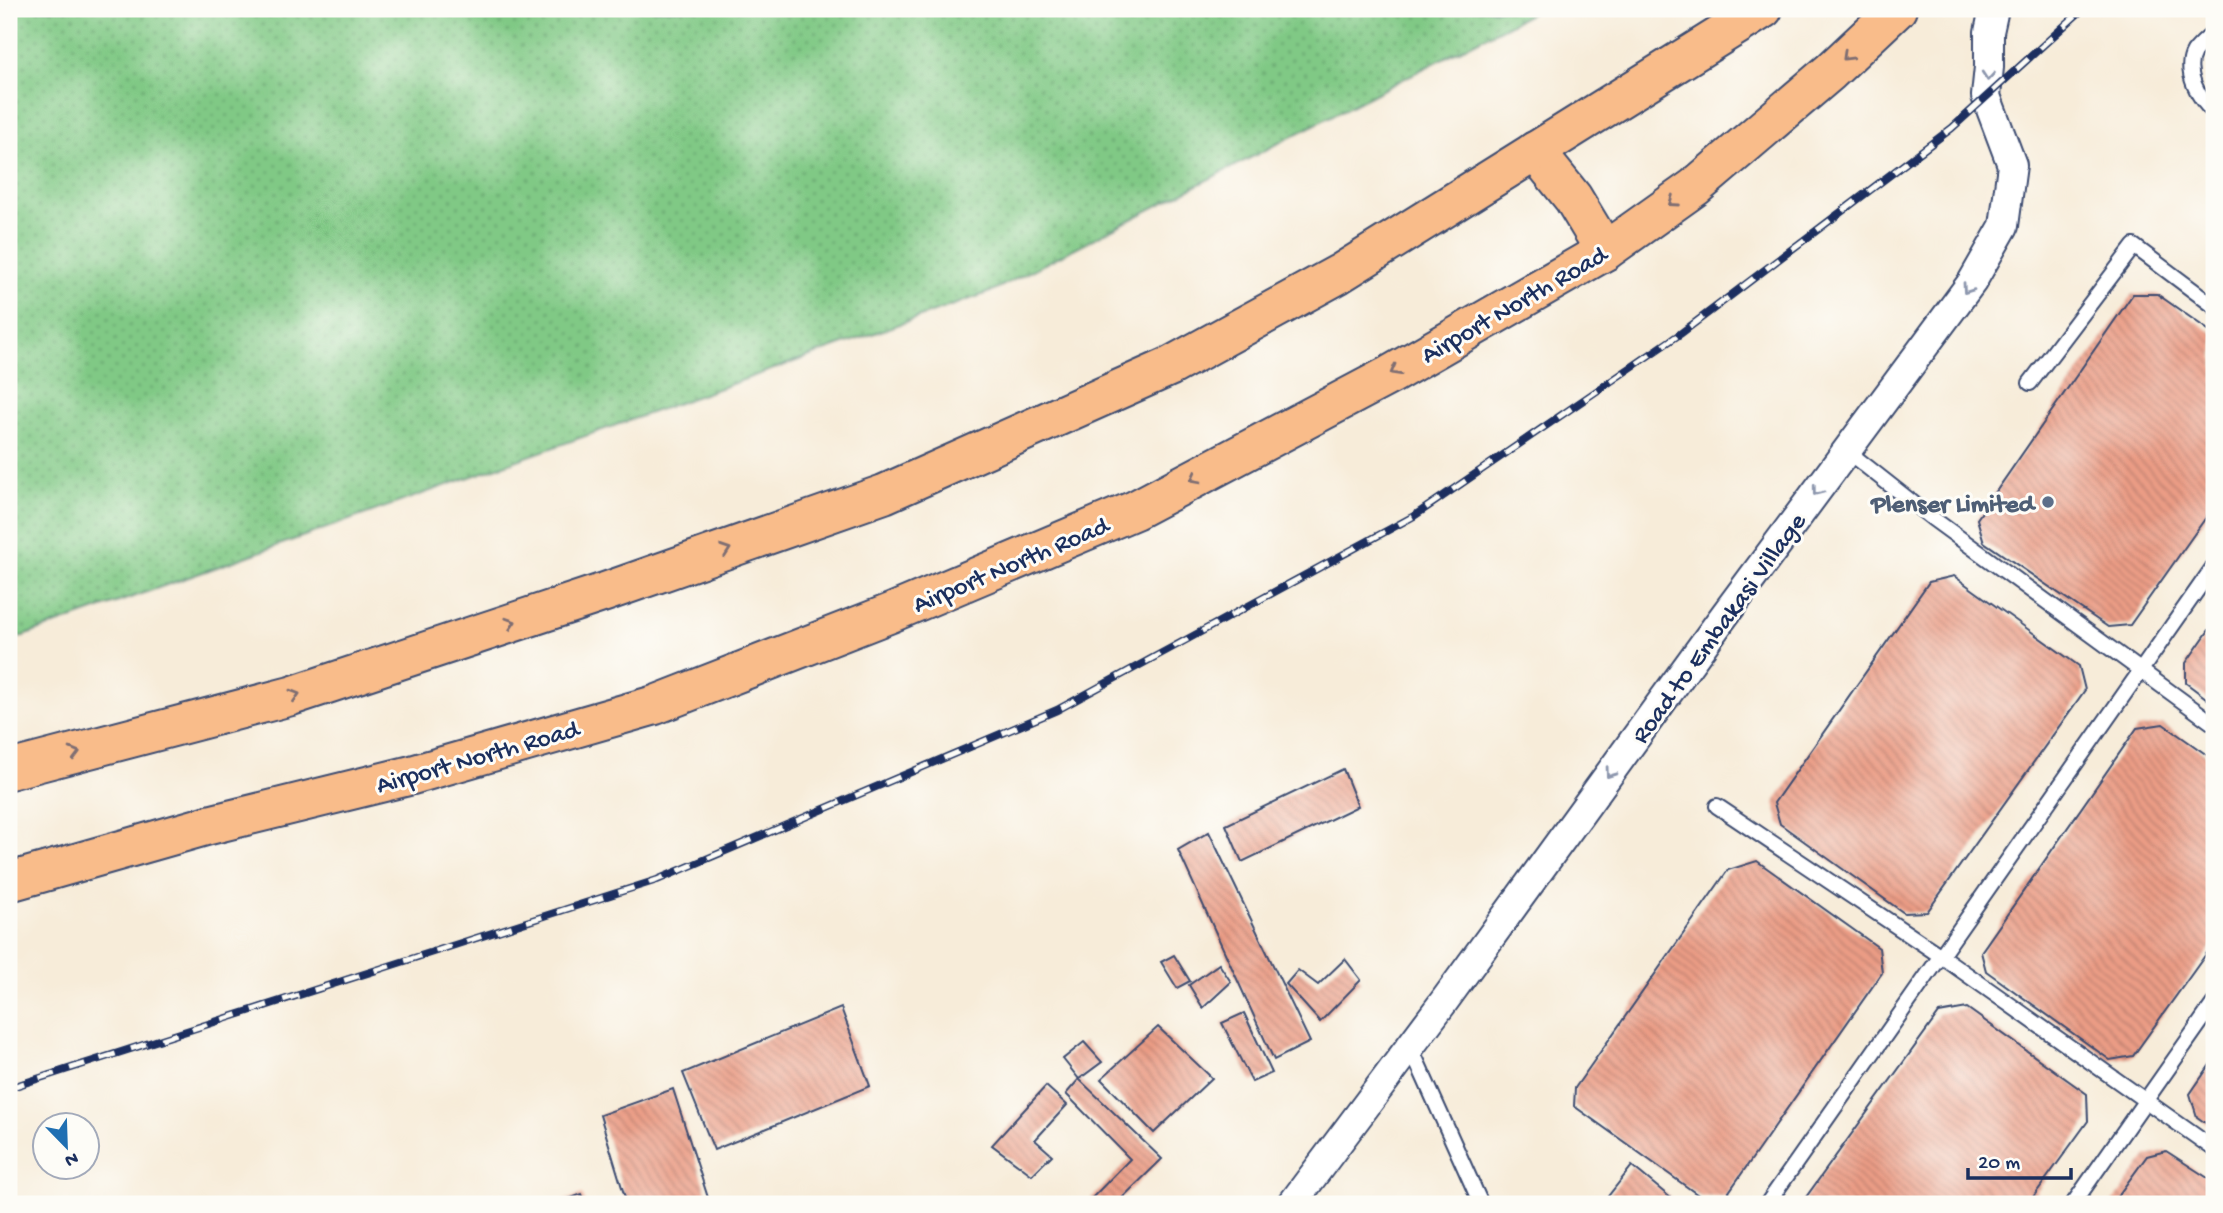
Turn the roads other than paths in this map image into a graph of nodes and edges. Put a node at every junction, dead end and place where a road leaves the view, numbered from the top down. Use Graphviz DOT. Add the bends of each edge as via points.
graph roads {
  1 [pos="1763,9"];
  2 [pos="1897,9"];
  3 [pos="1994,9"];
  4 [pos="2214,32"];
  5 [pos="2214,112"];
  6 [pos="1535,151"];
  7 [pos="1605,251"];
  8 [pos="2214,306"];
  9 [pos="2030,383"];
  10 [pos="1846,451"];
  11 [pos="2214,566"];
  12 [pos="2141,672"];
  13 [pos="2214,724"];
  14 [pos="9,771"];
  15 [pos="1717,806"];
  16 [pos="9,882"];
  17 [pos="1941,956"];
  18 [pos="2214,1003"];
  19 [pos="1410,1046"];
  20 [pos="2146,1101"];
  21 [pos="2214,1149"];
  22 [pos="1292,1204"];
  23 [pos="1480,1204"];
  24 [pos="1767,1204"];
  25 [pos="2073,1204"];
  1 -- 6 [label="main road"];
  2 -- 7 [label="main road, Airport North Road, one-way" via="1695,187"];
  3 -- 10 [label="street, Road to Embakasi Village, one-way" via="1986,96 2012,165 2004,226 1972,282"];
  4 -- 5 [label="lane" via="2193,53 2191,69 2194,86"];
  6 -- 7 [label="main road" via="1573,198"];
  14 -- 6 [label="main road, one-way" via="291,696 884,494 1169,367 1339,274"];
  7 -- 16 [label="main road, Airport North Road, one-way" via="1390,375 1135,510 891,614 655,705"];
  8 -- 9 [label="lane" via="2134,246"];
  10 -- 12 [label="lane"];
  10 -- 19 [label="street, Road to Embakasi Village, one-way"];
  11 -- 12 [label="lane"];
  12 -- 13 [label="lane"];
  12 -- 17 [label="lane"];
  15 -- 17 [label="lane"];
  17 -- 20 [label="lane"];
  17 -- 24 [label="lane"];
  18 -- 20 [label="lane"];
  19 -- 22 [label="street, Road to Embakasi Village"];
  19 -- 23 [label="lane"];
  20 -- 21 [label="lane"];
  20 -- 25 [label="lane"];
}
